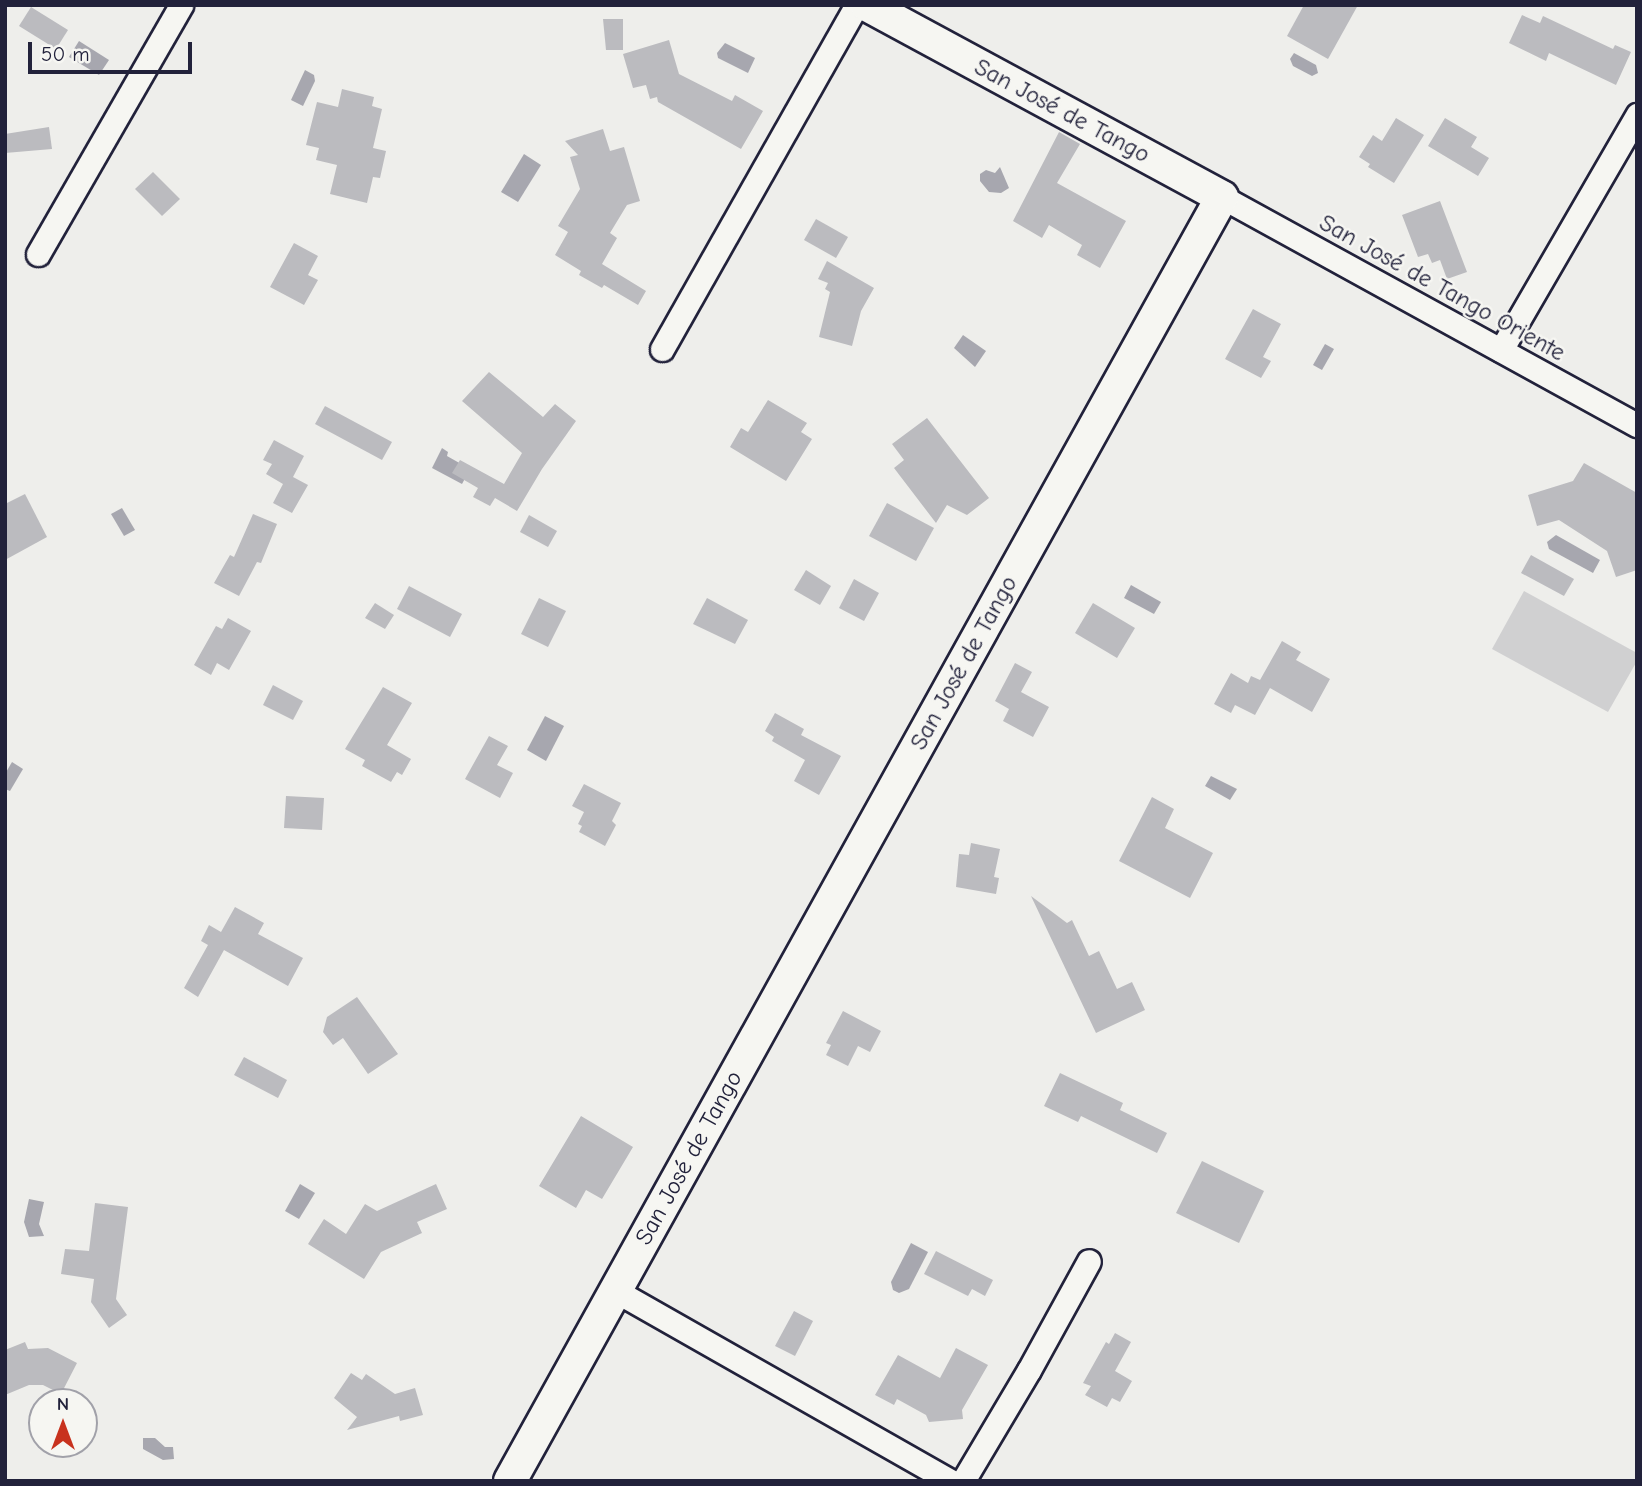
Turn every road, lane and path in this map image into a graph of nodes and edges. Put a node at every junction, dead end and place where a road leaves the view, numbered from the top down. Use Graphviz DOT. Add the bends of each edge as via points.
graph roads {
  1 [pos="181,5"];
  2 [pos="858,5"];
  3 [pos="867,5"];
  4 [pos="1637,115"];
  5 [pos="1222,197"];
  6 [pos="38,254"];
  7 [pos="662,349"];
  8 [pos="1501,351"];
  9 [pos="1637,425"];
  10 [pos="1088,1261"];
  11 [pos="616,1291"];
  12 [pos="510,1481"];
  13 [pos="951,1481"];
  14 [pos="963,1481"];
  1 -- 6 [label="street"];
  2 -- 7 [label="street"];
  3 -- 5 [label="street, San José de Tango"];
  4 -- 8 [label="street"];
  5 -- 8 [label="street, San José de Tango Oriente"];
  5 -- 11 [label="street, San José de Tango"];
  8 -- 9 [label="street, San José de Tango Oriente"];
  10 -- 14 [label="street"];
  11 -- 12 [label="street, San José de Tango"];
  11 -- 13 [label="street"];
}
